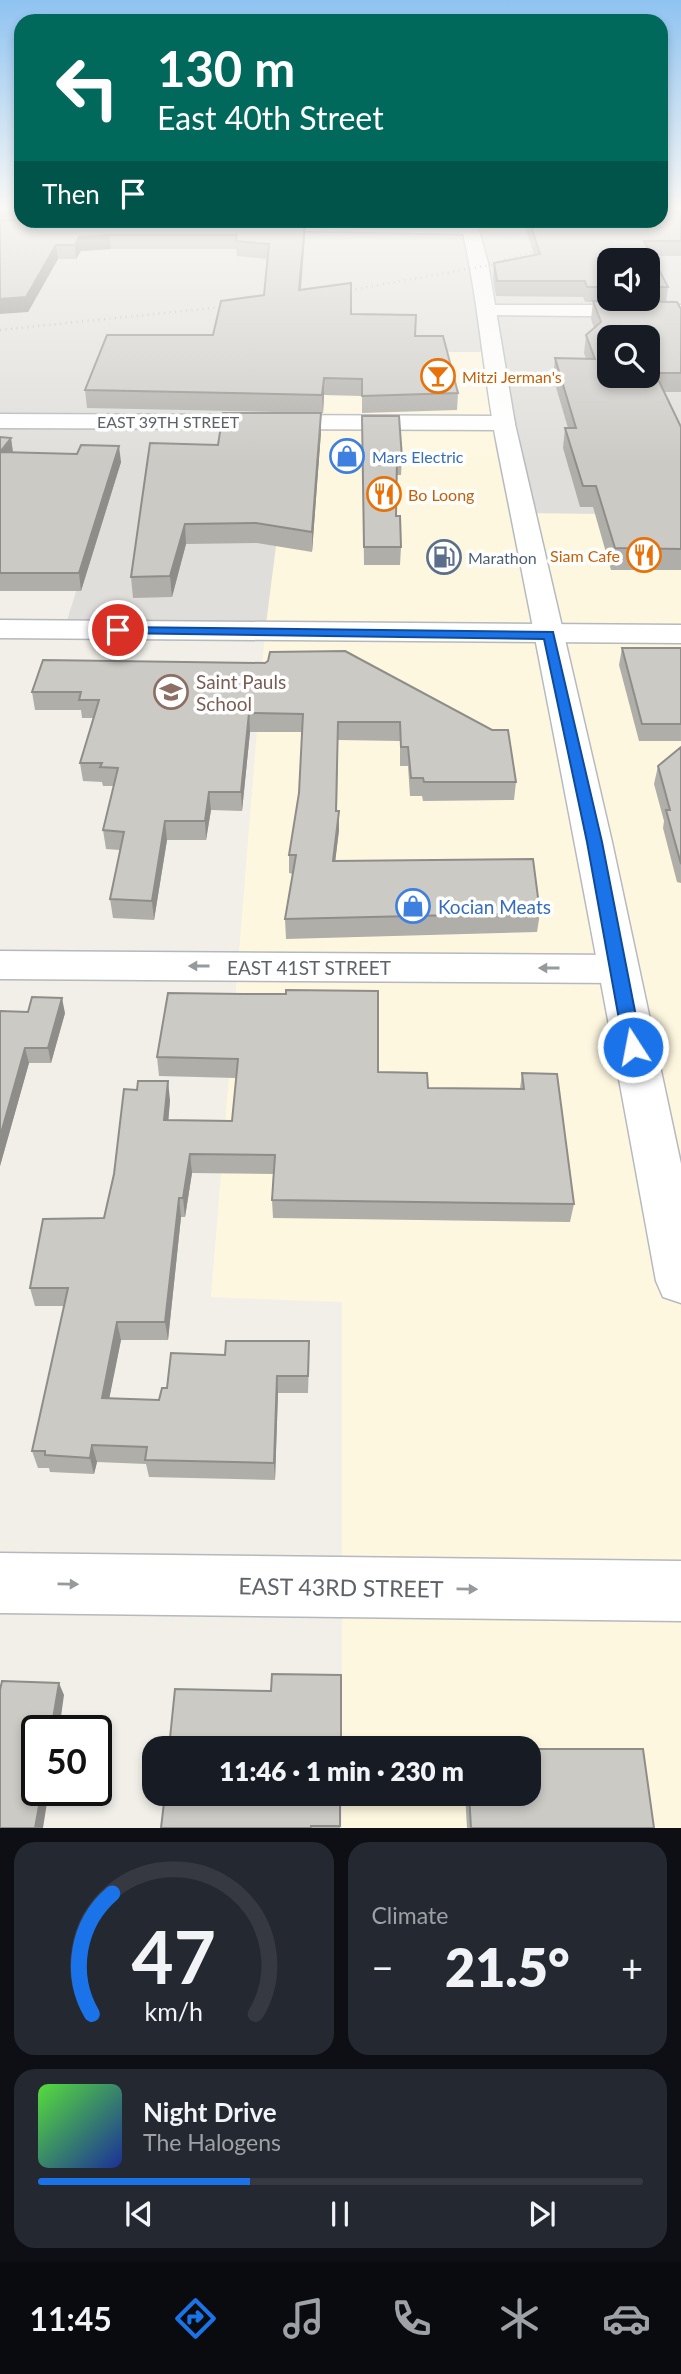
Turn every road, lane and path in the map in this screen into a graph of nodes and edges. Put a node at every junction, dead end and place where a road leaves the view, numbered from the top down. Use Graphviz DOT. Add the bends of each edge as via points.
graph roads {
  1 [pos="485,292"];
  2 [pos="488,311"];
  3 [pos="681,311"];
  4 [pos="0,421"];
  5 [pos="504,423"];
  6 [pos="0,629"];
  7 [pos="681,634"];
  8 [pos="549,635"];
  9 [pos="0,965"];
  10 [pos="618,968"];
  11 [pos="681,1282"];
  12 [pos="0,1583"];
  13 [pos="681,1591"];
  1 -- 2 [label="street"];
  2 -- 3 [label="street"];
  2 -- 5 [label="street"];
  4 -- 5 [label="street, EAST 39TH STREET"];
  5 -- 8 [label="street"];
  6 -- 8 [label="street"];
  7 -- 8 [label="street"];
  8 -- 10 [label="street"];
  10 -- 9 [label="street, EAST 41ST STREET, one-way"];
  10 -- 11 [label="street"];
  12 -- 13 [label="street, EAST 43RD STREET, one-way"];
}
